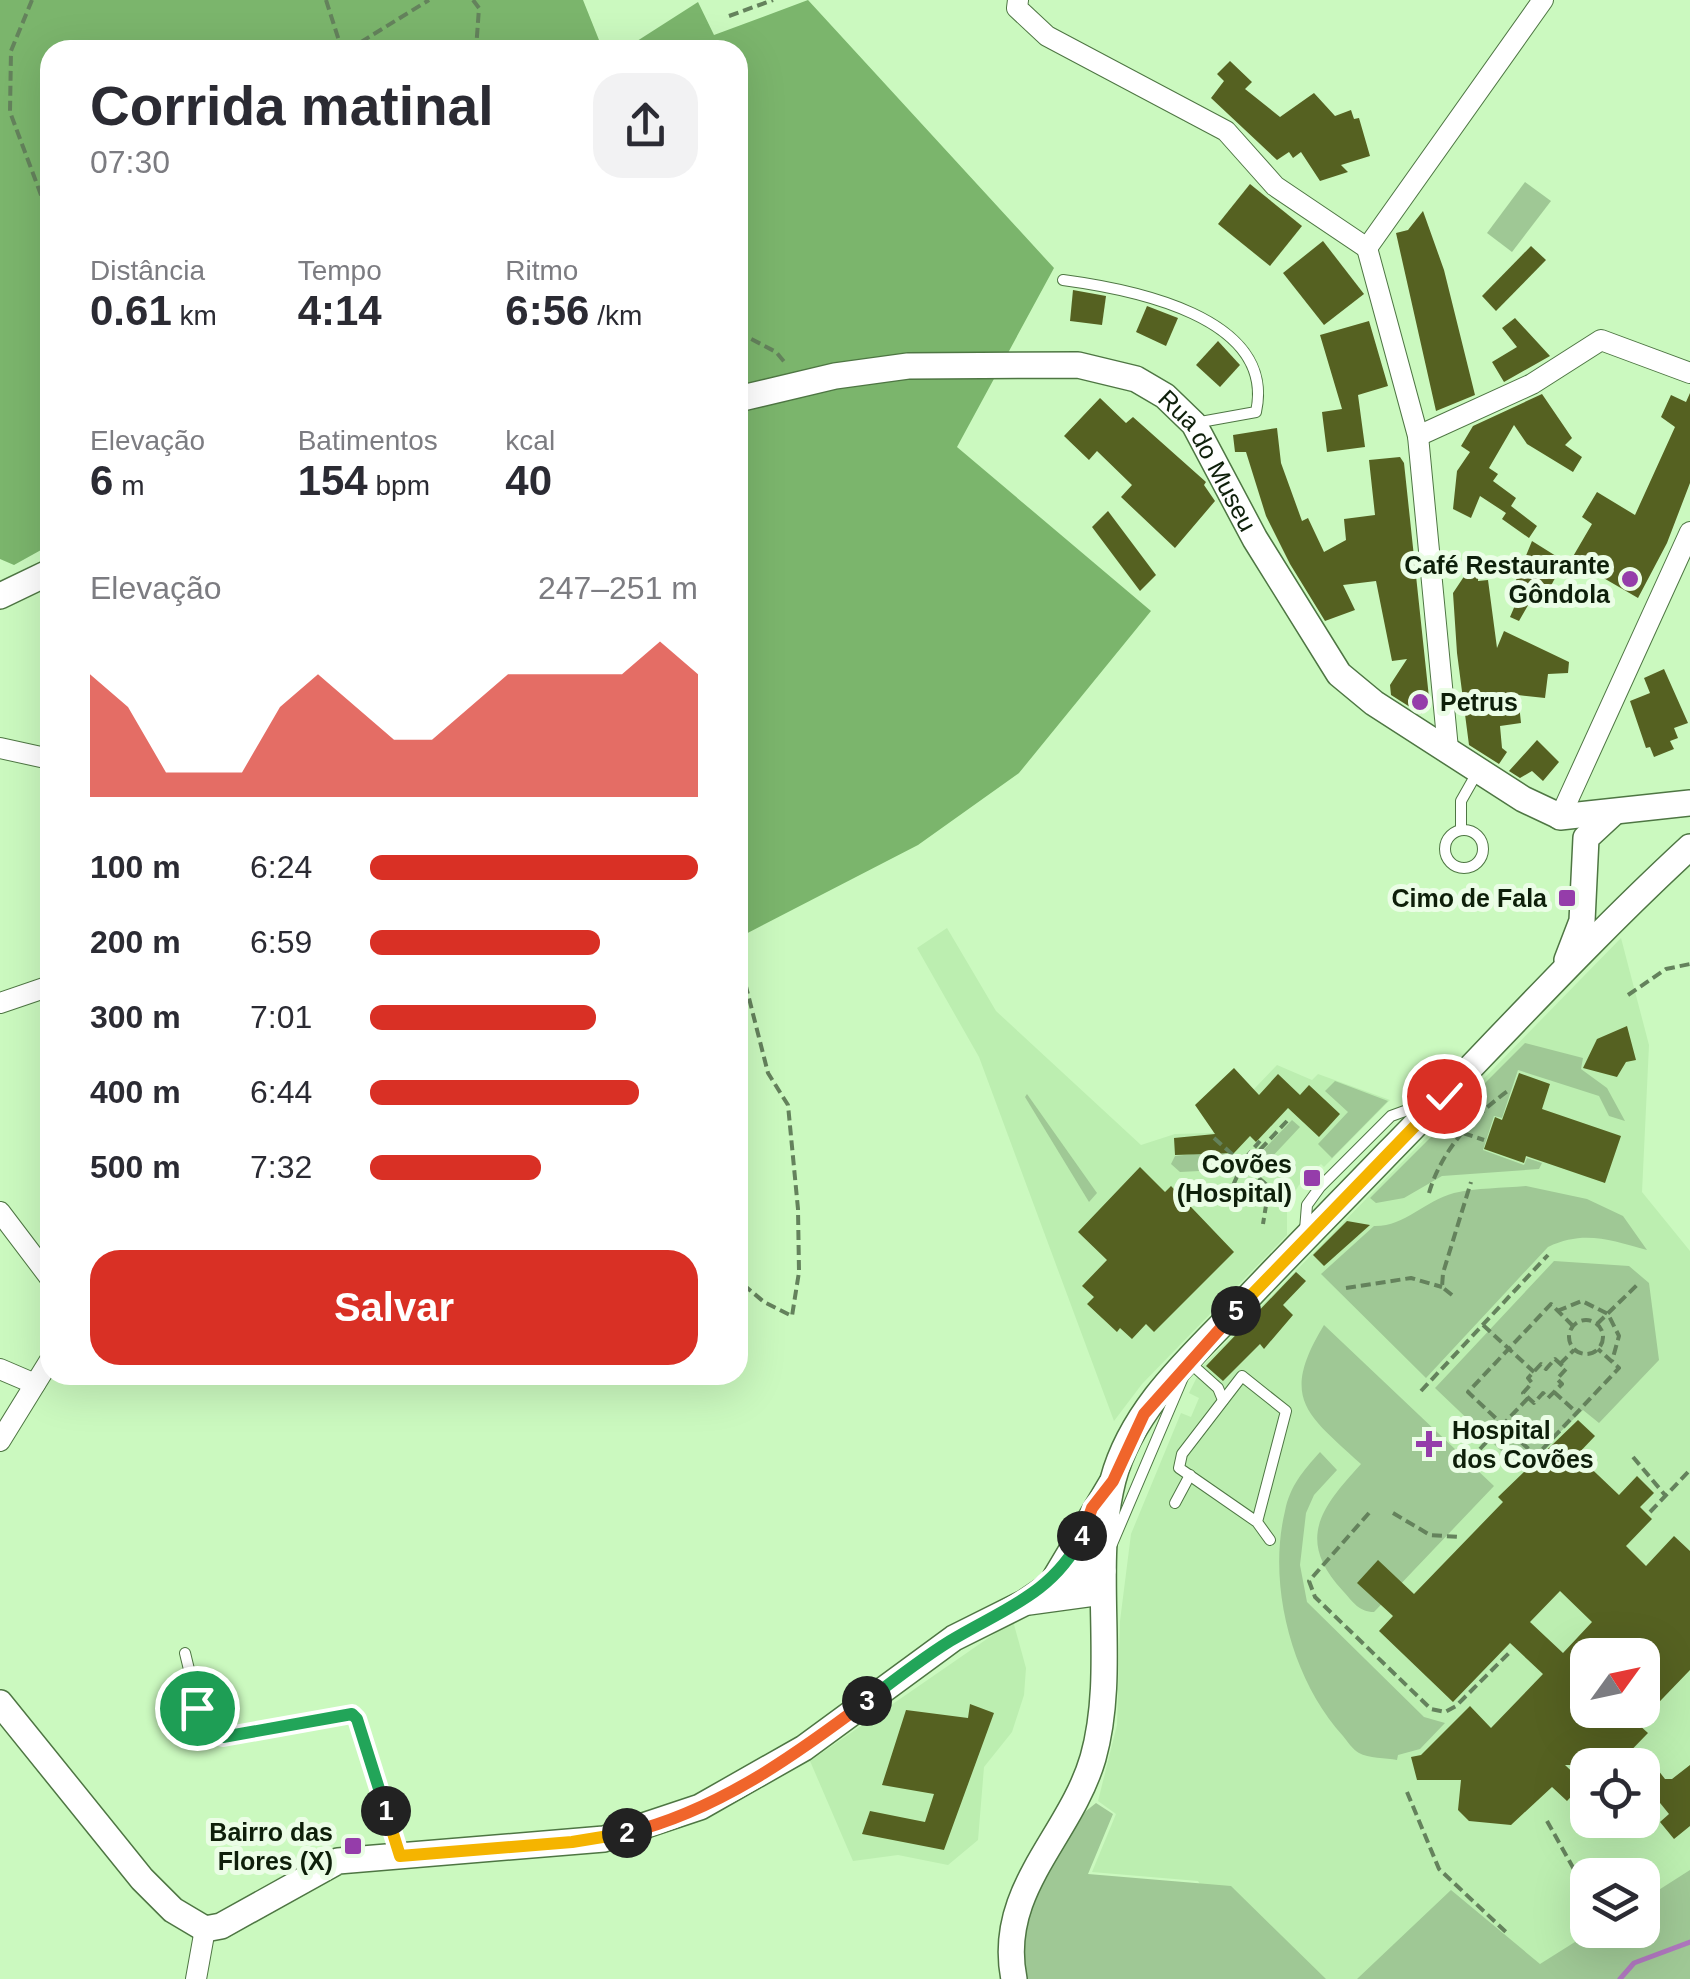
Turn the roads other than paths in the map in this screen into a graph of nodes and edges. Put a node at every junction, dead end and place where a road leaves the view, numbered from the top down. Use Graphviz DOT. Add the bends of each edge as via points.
graph roads {
  1 [pos="1018,0"];
  2 [pos="1543,0"];
  3 [pos="1367,248"];
  4 [pos="1063,280"];
  5 [pos="1690,374"];
  6 [pos="748,396"];
  7 [pos="1194,424"];
  8 [pos="1418,436"];
  9 [pos="1690,532"];
  10 [pos="40,577"];
  11 [pos="0,596"];
  12 [pos="0,748"];
  13 [pos="1448,748"];
  14 [pos="40,758"];
  15 [pos="1479,770"];
  16 [pos="1678,804"];
  17 [pos="1613,813"];
  18 [pos="1558,816"];
  19 [pos="1461,830"];
  20 [pos="1688,848"];
  21 [pos="1582,854"];
  22 [pos="1586,892"];
  23 [pos="1624,910"];
  24 [pos="1558,978"];
  25 [pos="40,989"];
  26 [pos="0,1003"];
  27 [pos="0,1212"];
  28 [pos="40,1265"];
  29 [pos="1188,1360"];
  30 [pos="0,1370"];
  31 [pos="40,1375"];
  32 [pos="34,1384"];
  33 [pos="1224,1400"];
  34 [pos="0,1440"];
  35 [pos="1190,1476"];
  36 [pos="1113,1481"];
  37 [pos="1175,1503"];
  38 [pos="1256,1522"];
  39 [pos="1270,1540"];
  40 [pos="1103,1575"];
  41 [pos="1052,1582"];
  42 [pos="1024,1603"];
  43 [pos="185,1652"];
  44 [pos="0,1703"];
  45 [pos="400,1856"];
  46 [pos="205,1929"];
  47 [pos="196,1979"];
  48 [pos="1014,1979"];
  1 -- 3 [label="street" via="1017,8 1047,36 1226,131 1275,186"];
  2 -- 3 [label="street"];
  3 -- 8 [label="street"];
  4 -- 7 [label="lane" via="1167,301 1236,344 1253,364 1260,391 1256,412"];
  5 -- 8 [label="street" via="1601,340 1532,384"];
  6 -- 7 [label="street, Rua do Museu" via="908,366 1078,365 1136,380"];
  7 -- 13 [label="street, Rua do Museu" via="1339,674"];
  8 -- 13 [label="street"];
  9 -- 18 [label="street"];
  10 -- 11 [label="street"];
  12 -- 14 [label="street"];
  13 -- 15 [label="street, Rua do Museu"];
  15 -- 18 [label="street, Rua do Museu"];
  15 -- 19 [label="lane" via="1461,801"];
  16 -- 17 [label="street"];
  16 -- 20 [label="street"];
  17 -- 18 [label="street"];
  17 -- 21 [label="street" via="1589,832"];
  18 -- 21 [label="street"];
  20 -- 23 [label="street"];
  21 -- 22 [label="street"];
  22 -- 23 [label="street" via="1596,903"];
  22 -- 24 [label="street" via="1582,921"];
  23 -- 24 [label="street"];
  24 -- 29 [label="street"];
  25 -- 26 [label="street"];
  27 -- 28 [label="street"];
  29 -- 33 [label="lane"];
  29 -- 36 [label="street" via="1144,1414"];
  29 -- 40 [label="lane"];
  30 -- 32 [label="street"];
  31 -- 32 [label="street"];
  32 -- 34 [label="street"];
  33 -- 35 [label="lane" via="1182,1454 1178,1468"];
  33 -- 38 [label="lane" via="1242,1376 1286,1411"];
  35 -- 37 [label="lane"];
  35 -- 38 [label="lane"];
  36 -- 40 [label="street"];
  36 -- 41 [label="street"];
  38 -- 39 [label="lane"];
  40 -- 41 [label="street" via="1082,1569"];
  40 -- 42 [label="street"];
  40 -- 48 [label="street" via="1093,1756 1079,1796 1017,1905 1010,1938"];
  41 -- 42 [label="street"];
  42 -- 45 [label="street" via="940,1647 804,1748 700,1807 604,1838"];
  43 -- 45 [label="lane" via="202,1723 223,1737 352,1714"];
  44 -- 46 [label="street" via="142,1879 173,1910"];
  45 -- 46 [label="street" via="338,1861"];
  46 -- 47 [label="street"];
}
